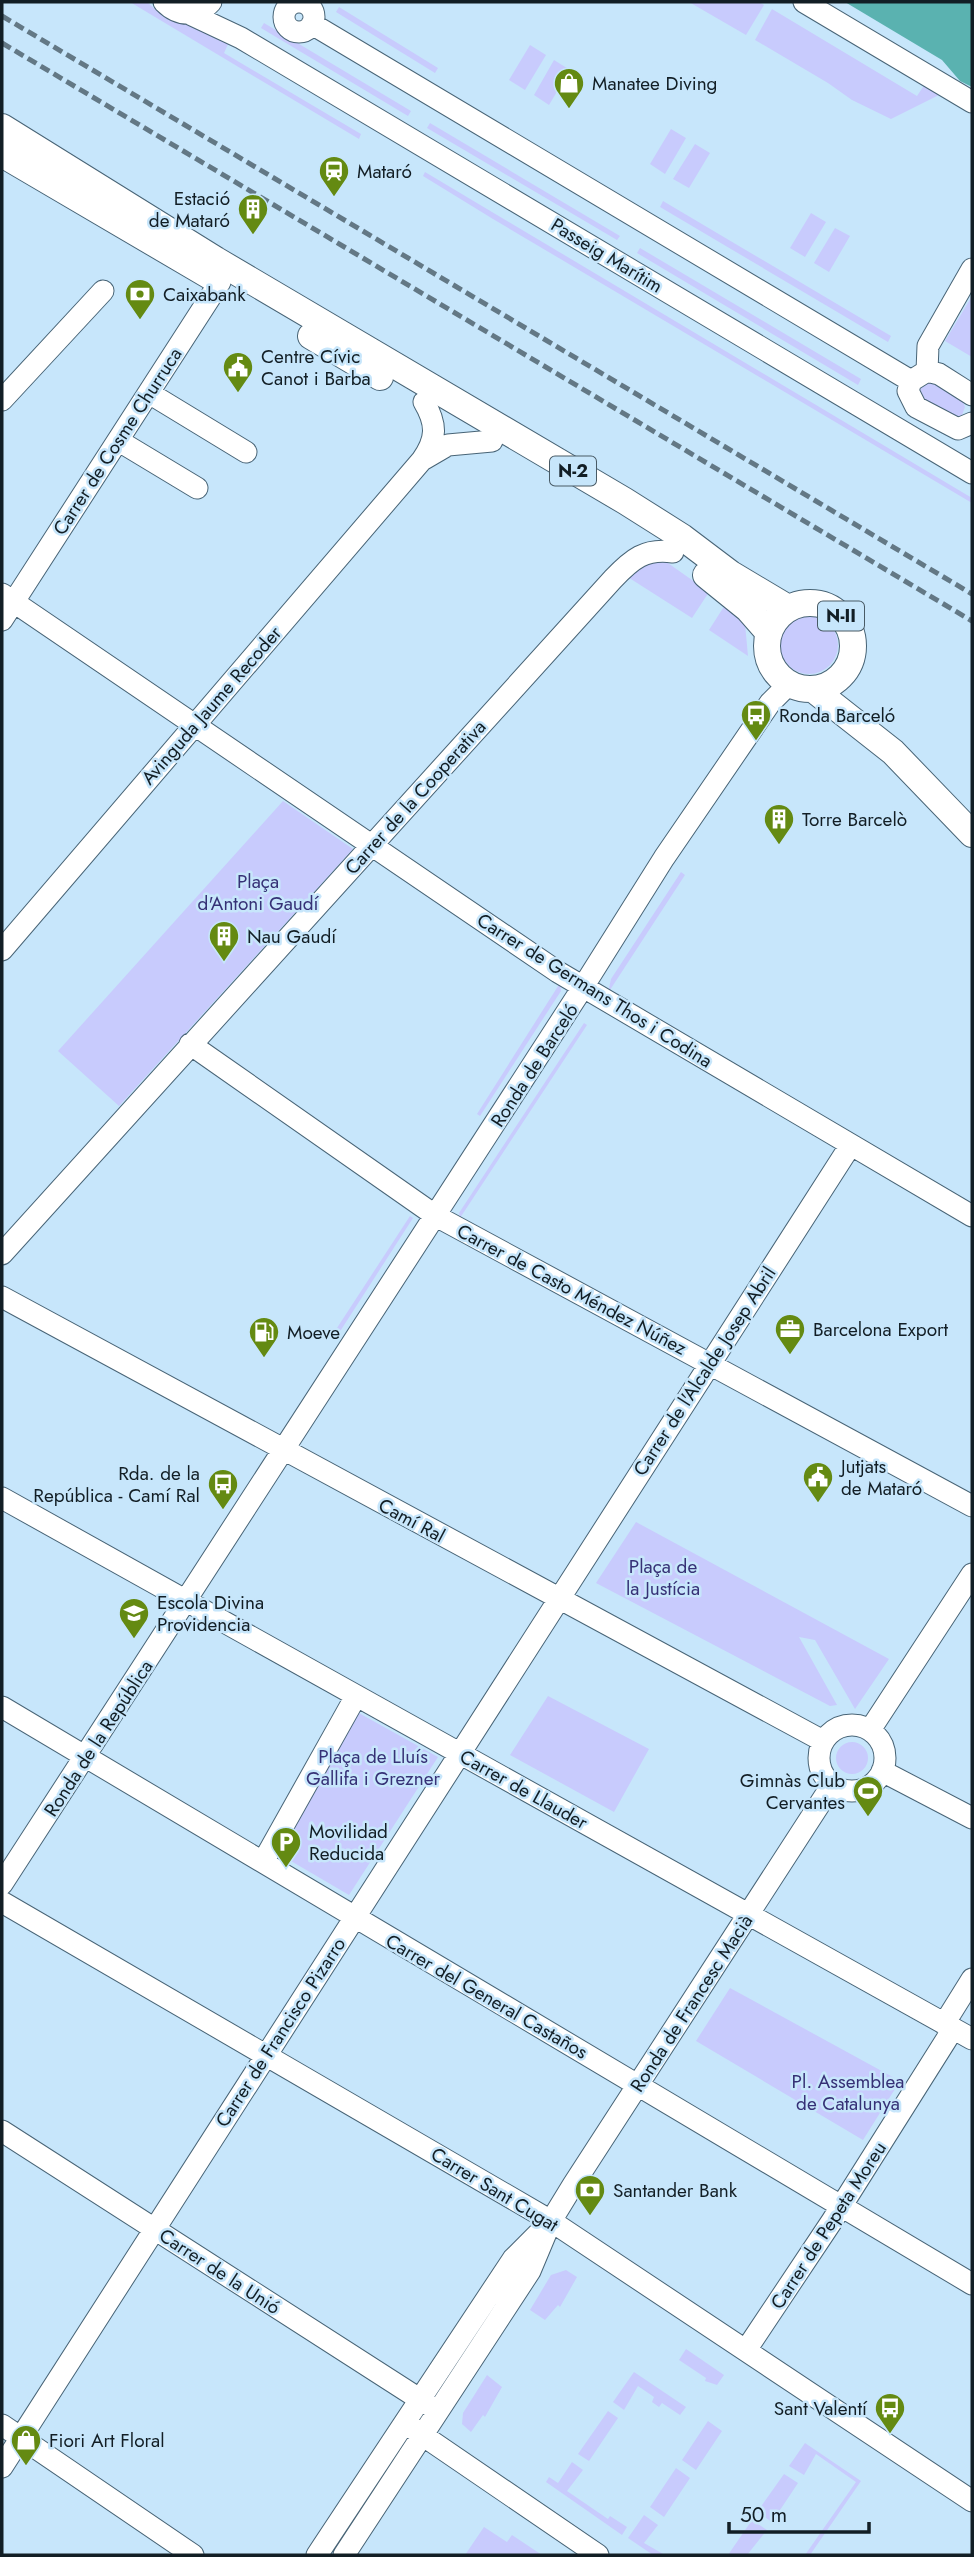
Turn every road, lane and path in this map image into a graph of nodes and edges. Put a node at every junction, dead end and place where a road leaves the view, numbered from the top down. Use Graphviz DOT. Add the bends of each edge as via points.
graph roads {
  1 [pos="164,2"];
  2 [pos="212,2"];
  3 [pos="219,2"];
  4 [pos="296,2"];
  5 [pos="804,2"];
  6 [pos="190,13"];
  7 [pos="240,38"];
  8 [pos="972,102"];
  9 [pos="2,127"];
  10 [pos="2,148"];
  11 [pos="41,152"];
  12 [pos="2,153"];
  13 [pos="972,269"];
  14 [pos="218,271"];
  15 [pos="103,291"];
  16 [pos="919,376"];
  17 [pos="149,393"];
  18 [pos="972,396"];
  19 [pos="2,400"];
  20 [pos="424,402"];
  21 [pos="972,423"];
  22 [pos="119,441"];
  23 [pos="492,442"];
  24 [pos="246,452"];
  25 [pos="422,460"];
  26 [pos="972,473"];
  27 [pos="197,488"];
  28 [pos="673,552"];
  29 [pos="7,598"];
  30 [pos="788,608"];
  31 [pos="2,620"];
  32 [pos="769,634"];
  33 [pos="847,669"];
  34 [pos="801,686"];
  35 [pos="194,725"];
  36 [pos="972,810"];
  37 [pos="972,835"];
  38 [pos="373,843"];
  39 [pos="2,950"];
  40 [pos="583,987"];
  41 [pos="190,1044"];
  42 [pos="850,1146"];
  43 [pos="436,1216"];
  44 [pos="972,1216"];
  45 [pos="2,1254"];
  46 [pos="2,1297"];
  47 [pos="708,1363"];
  48 [pos="284,1451"];
  49 [pos="2,1498"];
  50 [pos="972,1506"];
  51 [pos="972,1574"];
  52 [pos="559,1598"];
  53 [pos="187,1601"];
  54 [pos="355,1696"];
  55 [pos="2,1707"];
  56 [pos="870,1730"];
  57 [pos="823,1741"];
  58 [pos="460,1753"];
  59 [pos="86,1757"];
  60 [pos="882,1771"];
  61 [pos="832,1785"];
  62 [pos="972,1818"];
  63 [pos="263,1862"];
  64 [pos="2,1884"];
  65 [pos="2,1902"];
  66 [pos="748,1915"];
  67 [pos="354,1917"];
  68 [pos="972,1979"];
  69 [pos="949,2026"];
  70 [pos="972,2039"];
  71 [pos="265,2056"];
  72 [pos="639,2085"];
  73 [pos="2,2131"];
  74 [pos="841,2207"];
  75 [pos="551,2221"];
  76 [pos="155,2228"];
  77 [pos="972,2283"];
  78 [pos="746,2350"];
  79 [pos="429,2405"];
  80 [pos="2,2425"];
  81 [pos="414,2429"];
  82 [pos="21,2438"];
  83 [pos="2,2467"];
  84 [pos="972,2499"];
  85 [pos="193,2555"];
  86 [pos="317,2555"];
  87 [pos="344,2555"];
  88 [pos="598,2555"];
  1 -- 6 [label="street, Passeig Marítim" via="176,11"];
  2 -- 6 [label="street"];
  3 -- 7 [label="street, Passeig Marítim"];
  4 -- 16 [label="street" via="285,15 287,26 303,31 312,24"];
  5 -- 8 [label="street"];
  6 -- 7 [label="street, Passeig Marítim"];
  7 -- 26 [label="street, Passeig Marítim"];
  9 -- 11 [label="main road, N-2"];
  10 -- 11 [label="street" via="23,144"];
  11 -- 14 [label="main road, N-2"];
  12 -- 14 [label="main road, N-2"];
  13 -- 16 [label="street" via="928,346"];
  14 -- 17 [label="street, Carrer de Cosme Churruca"];
  14 -- 20 [label="main road, N-2"];
  14 -- 30 [label="main road, N-2" via="648,515"];
  15 -- 19 [label="street"];
  16 -- 18 [label="street" via="939,374"];
  16 -- 21 [label="street" via="910,400 916,407 958,429"];
  17 -- 22 [label="street, Carrer de Cosme Churruca"];
  17 -- 24 [label="street"];
  20 -- 23 [label="main road, N-2"];
  20 -- 25 [label="street, Avinguda Jaume Recoder" via="435,429 431,449"];
  22 -- 27 [label="street"];
  22 -- 29 [label="street, Carrer de Cosme Churruca"];
  23 -- 25 [label="street, Avinguda Jaume Recoder" via="448,445"];
  23 -- 28 [label="main road, N-2"];
  25 -- 35 [label="street, Avinguda Jaume Recoder"];
  28 -- 32 [label="main road, N-2" via="748,609"];
  28 -- 38 [label="street, Carrer de la Cooperativa" via="653,551 632,559"];
  29 -- 31 [label="street, Carrer de Cosme Churruca"];
  29 -- 35 [label="street, Carrer de Germans Thos i Codina"];
  30 -- 32 [label="main road"];
  30 -- 33 [label="main road, N-II" via="810,602 841,615 852,635"];
  32 -- 34 [label="main road" via="768,656 773,667"];
  33 -- 34 [label="main road" via="832,683"];
  33 -- 36 [label="main road" via="845,677 854,697"];
  34 -- 37 [label="main road" via="893,752"];
  34 -- 40 [label="street, Ronda de Barceló" via="770,703"];
  35 -- 38 [label="street, Carrer de Germans Thos i Codina"];
  35 -- 39 [label="street, Avinguda Jaume Recoder"];
  38 -- 40 [label="street, Carrer de Germans Thos i Codina"];
  38 -- 41 [label="street, Carrer de la Cooperativa"];
  40 -- 42 [label="street, Carrer de Germans Thos i Codina"];
  40 -- 43 [label="street, Ronda de Barceló"];
  41 -- 43 [label="street, Carrer de Casto Méndez Núñez"];
  41 -- 45 [label="street, Carrer de la Cooperativa"];
  42 -- 44 [label="street, Carrer de Germans Thos i Codina"];
  42 -- 47 [label="street, Carrer de l'Alcalde Josep Abril"];
  43 -- 47 [label="street, Carrer de Casto Méndez Núñez"];
  43 -- 48 [label="street, Ronda de Barceló"];
  46 -- 48 [label="street, Camí Ral"];
  47 -- 50 [label="street, Carrer de Casto Méndez Núñez"];
  47 -- 52 [label="street, Carrer de l'Alcalde Josep Abril"];
  48 -- 52 [label="street, Camí Ral"];
  48 -- 53 [label="street, Ronda de la República"];
  49 -- 53 [label="street, Carrer de Llauder"];
  51 -- 56 [label="street"];
  52 -- 57 [label="street, Camí Ral"];
  52 -- 58 [label="street, Carrer de Francisco Pizarro"];
  53 -- 54 [label="street, Carrer de Llauder"];
  53 -- 59 [label="street, Ronda de la República"];
  54 -- 58 [label="street, Carrer de Llauder"];
  54 -- 63 [label="street"];
  55 -- 59 [label="street, Carrer del General Castaños"];
  56 -- 57 [label="street" via="844,1725"];
  56 -- 60 [label="street" via="884,1748"];
  57 -- 61 [label="street" via="819,1761"];
  58 -- 66 [label="street, Carrer de Llauder"];
  58 -- 67 [label="street, Carrer de Francisco Pizarro"];
  59 -- 63 [label="street, Carrer del General Castaños"];
  59 -- 64 [label="street, Ronda de la República"];
  60 -- 61 [label="street" via="873,1784 860,1791"];
  60 -- 62 [label="street"];
  61 -- 66 [label="street, Ronda de Francesc Macià"];
  63 -- 67 [label="street, Carrer del General Castaños"];
  65 -- 71 [label="street, Carrer Sant Cugat"];
  66 -- 69 [label="street, Carrer de Llauder"];
  66 -- 72 [label="street, Ronda de Francesc Macià"];
  67 -- 71 [label="street, Carrer de Francisco Pizarro"];
  67 -- 72 [label="street, Carrer del General Castaños"];
  68 -- 69 [label="street, Carrer de Pepeta Moreu"];
  69 -- 70 [label="street, Carrer de Llauder"];
  69 -- 74 [label="street, Carrer de Pepeta Moreu"];
  71 -- 75 [label="street, Carrer Sant Cugat"];
  71 -- 76 [label="street, Carrer de Francisco Pizarro"];
  72 -- 74 [label="street, Carrer del General Castaños"];
  72 -- 75 [label="street, Ronda de Francesc Macià"];
  73 -- 76 [label="street, Carrer de la Unió"];
  74 -- 77 [label="street, Carrer del General Castaños"];
  74 -- 78 [label="street, Carrer de Pepeta Moreu"];
  75 -- 78 [label="street, Carrer Sant Cugat"];
  75 -- 79 [label="street, Ronda de Francesc Macià" via="530,2271"];
  76 -- 79 [label="street, Carrer de la Unió"];
  76 -- 82 [label="street, Carrer de Francisco Pizarro"];
  78 -- 84 [label="street, Carrer Sant Cugat"];
  79 -- 81 [label="street, Ronda de Francesc Macià"];
  80 -- 82 [label="street"];
  81 -- 86 [label="street, Ronda de Francesc Macià"];
  81 -- 87 [label="street, Ronda de Francesc Macià"];
  81 -- 88 [label="street"];
  82 -- 83 [label="street, Carrer de Francisco Pizarro"];
  82 -- 85 [label="street"];
}
